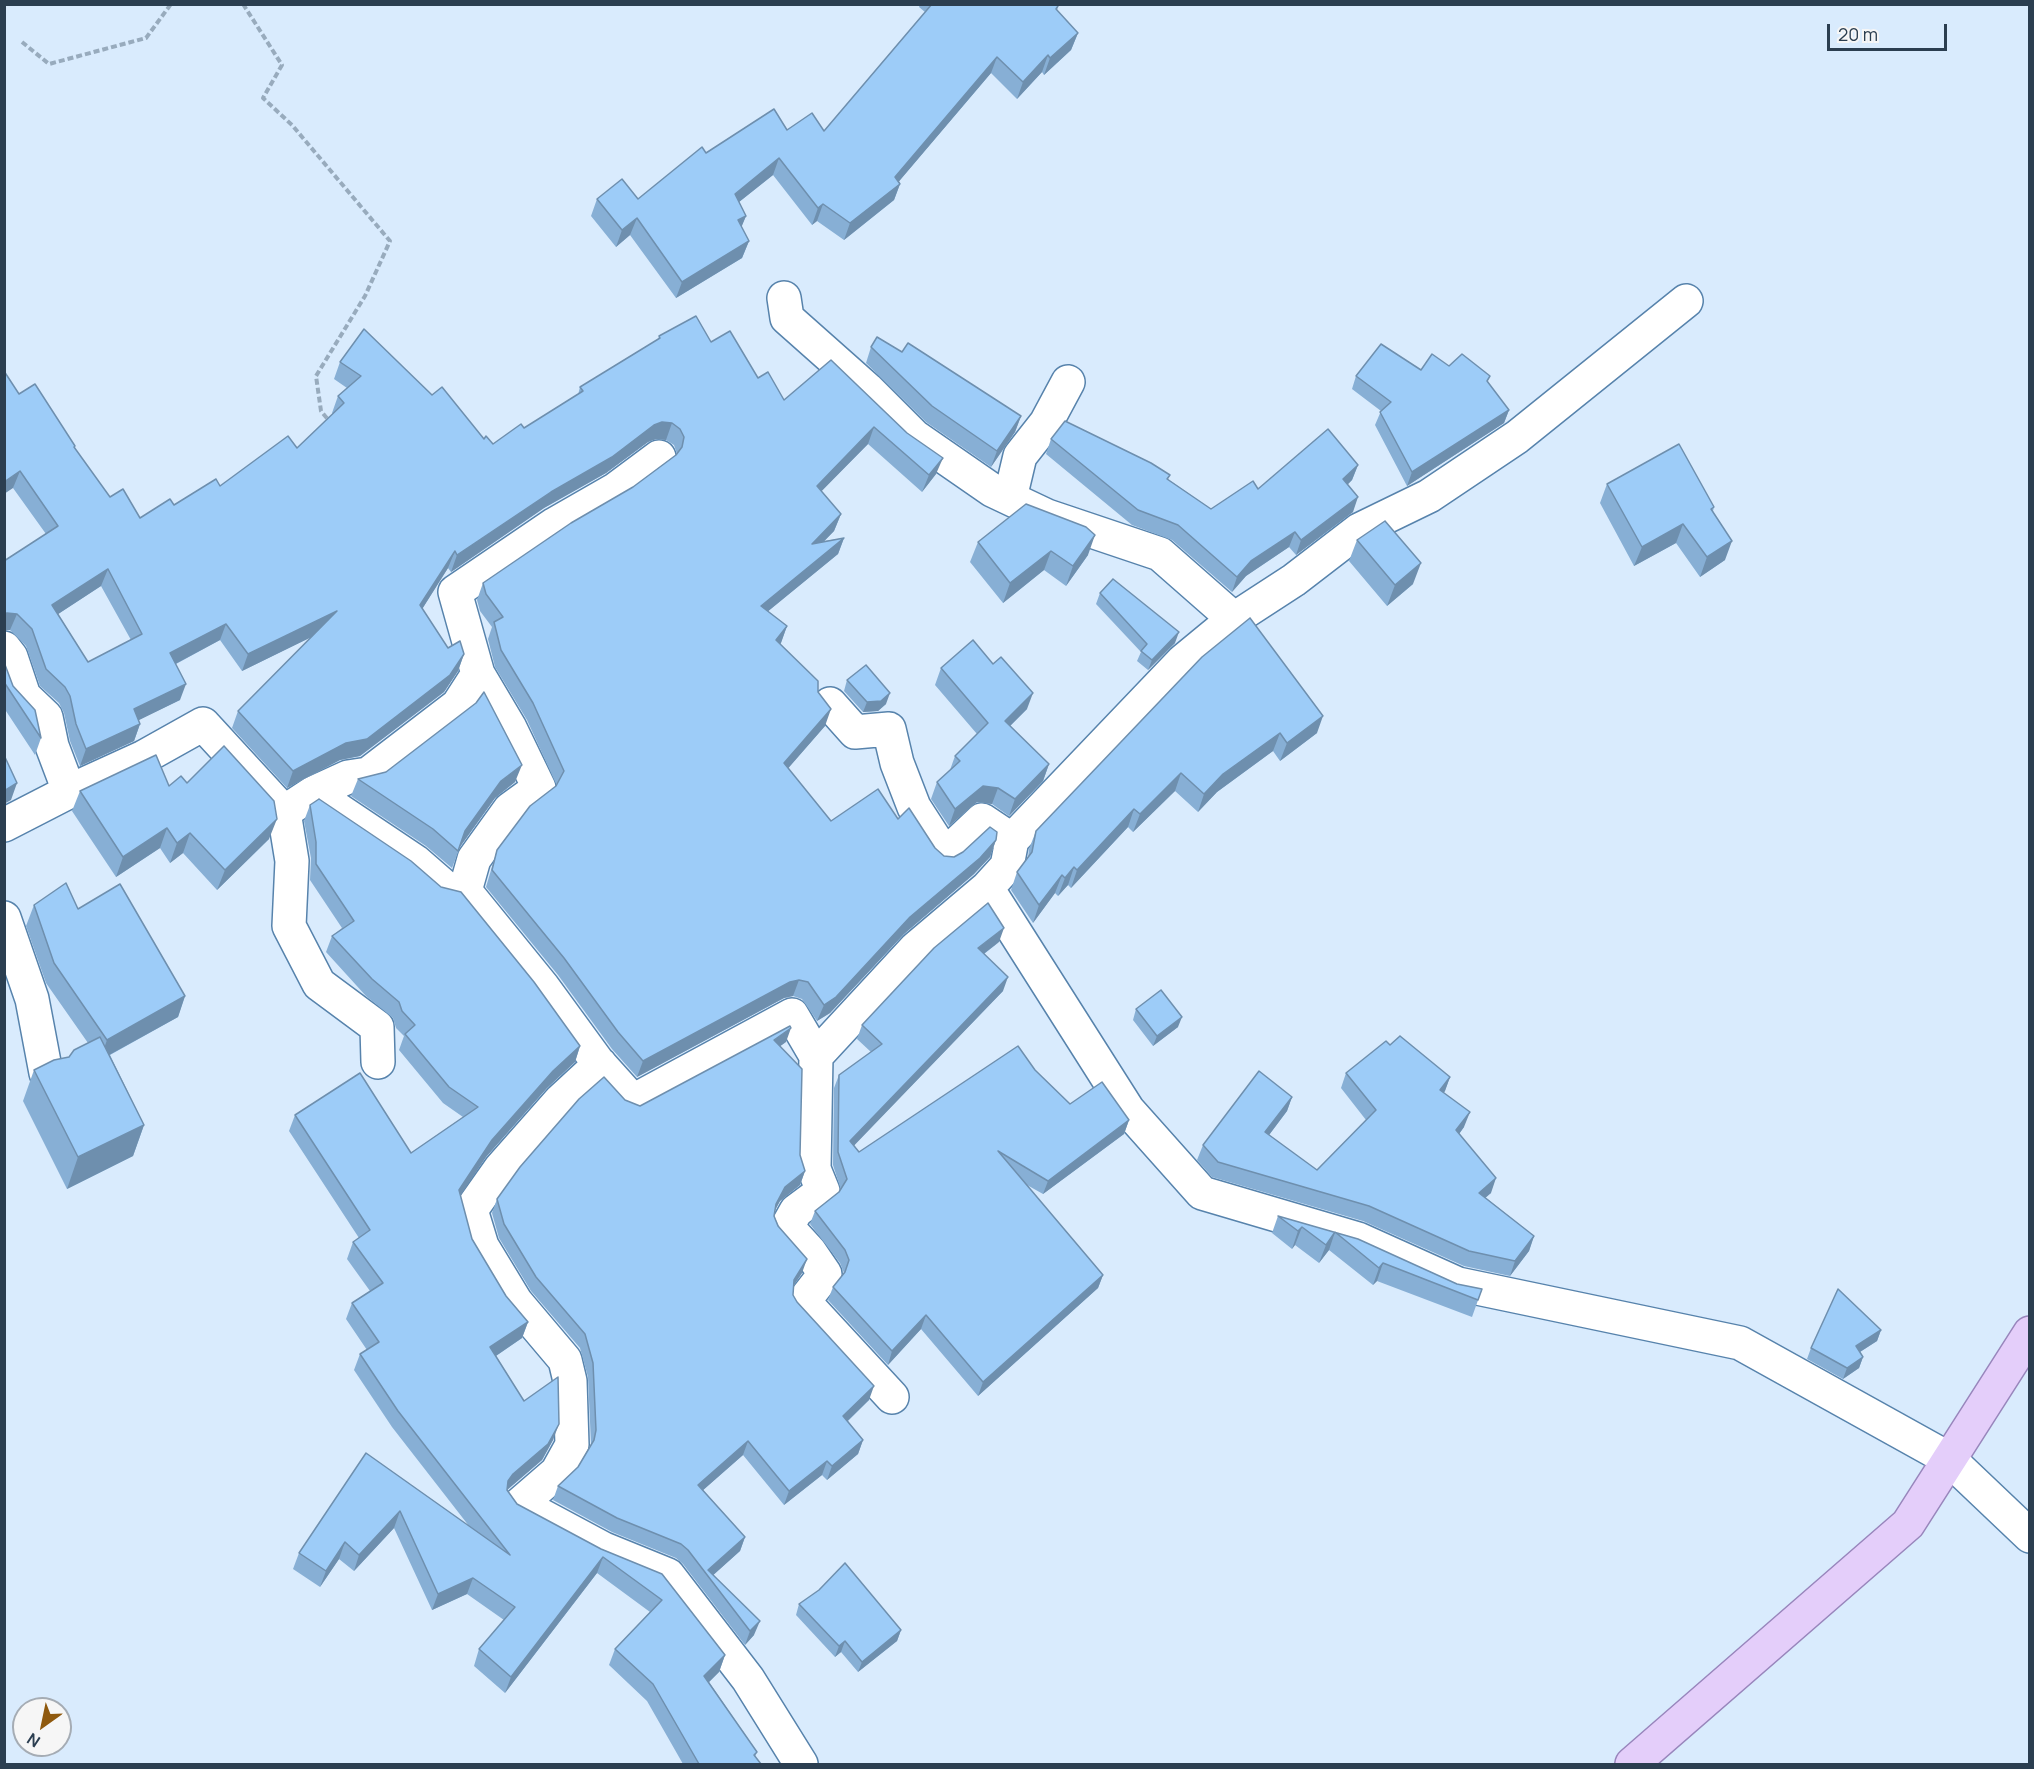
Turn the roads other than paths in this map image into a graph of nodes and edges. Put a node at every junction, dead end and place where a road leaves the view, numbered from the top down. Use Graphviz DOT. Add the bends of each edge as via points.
graph roads {
  1 [pos="784,298"];
  2 [pos="1686,301"];
  3 [pos="1068,382"];
  4 [pos="659,457"];
  5 [pos="1010,498"];
  6 [pos="1234,619"];
  7 [pos="4,648"];
  8 [pos="478,674"];
  9 [pos="830,704"];
  10 [pos="69,791"];
  11 [pos="313,793"];
  12 [pos="284,812"];
  13 [pos="4,825"];
  14 [pos="1012,840"];
  15 [pos="987,888"];
  16 [pos="465,891"];
  17 [pos="4,918"];
  18 [pos="816,1056"];
  19 [pos="378,1062"];
  20 [pos="600,1064"];
  21 [pos="46,1073"];
  22 [pos="2030,1333"];
  23 [pos="892,1397"];
  24 [pos="1949,1459"];
  25 [pos="2030,1536"];
  26 [pos="801,1764"];
  27 [pos="1632,1764"];
  1 -- 5 [label="street" via="786,318 914,436 992,490"];
  2 -- 6 [label="street" via="1517,437 1429,496 1359,531"];
  3 -- 5 [label="street" via="1046,423 1020,456"];
  4 -- 8 [label="street" via="455,592"];
  5 -- 6 [label="street" via="1047,516 1160,554"];
  6 -- 14 [label="street" via="1183,662"];
  7 -- 10 [label="street" via="24,696 46,717"];
  8 -- 11 [label="street" via="458,705 368,774 348,777"];
  8 -- 16 [label="street" via="539,788 510,809 474,859"];
  9 -- 14 [label="street" via="855,732 889,729 914,807 945,855 982,820"];
  10 -- 12 [label="street" via="144,757 203,724"];
  10 -- 13 [label="street"];
  11 -- 12 [label="street"];
  11 -- 16 [label="street" via="416,862 447,889"];
  12 -- 19 [label="street" via="292,861 289,926 319,984 376,1027"];
  14 -- 15 [label="street" via="1007,866"];
  15 -- 18 [label="street" via="916,948"];
  15 -- 24 [label="street" via="1128,1110 1202,1193 1358,1239 1458,1284 1740,1342"];
  16 -- 20 [label="street"];
  17 -- 21 [label="street" via="32,999"];
  18 -- 20 [label="street" via="792,1015 633,1101"];
  18 -- 23 [label="street" via="814,1169 823,1191 796,1211 787,1227 825,1274 806,1304"];
  20 -- 26 [label="street" via="561,1100 500,1169 471,1210 482,1246 516,1302 565,1360 570,1381 572,1445 557,1472 520,1504 604,1549 668,1575 748,1679"];
  22 -- 24 [label="main road"];
  24 -- 25 [label="street"];
  24 -- 27 [label="main road" via="1908,1524"];
}
